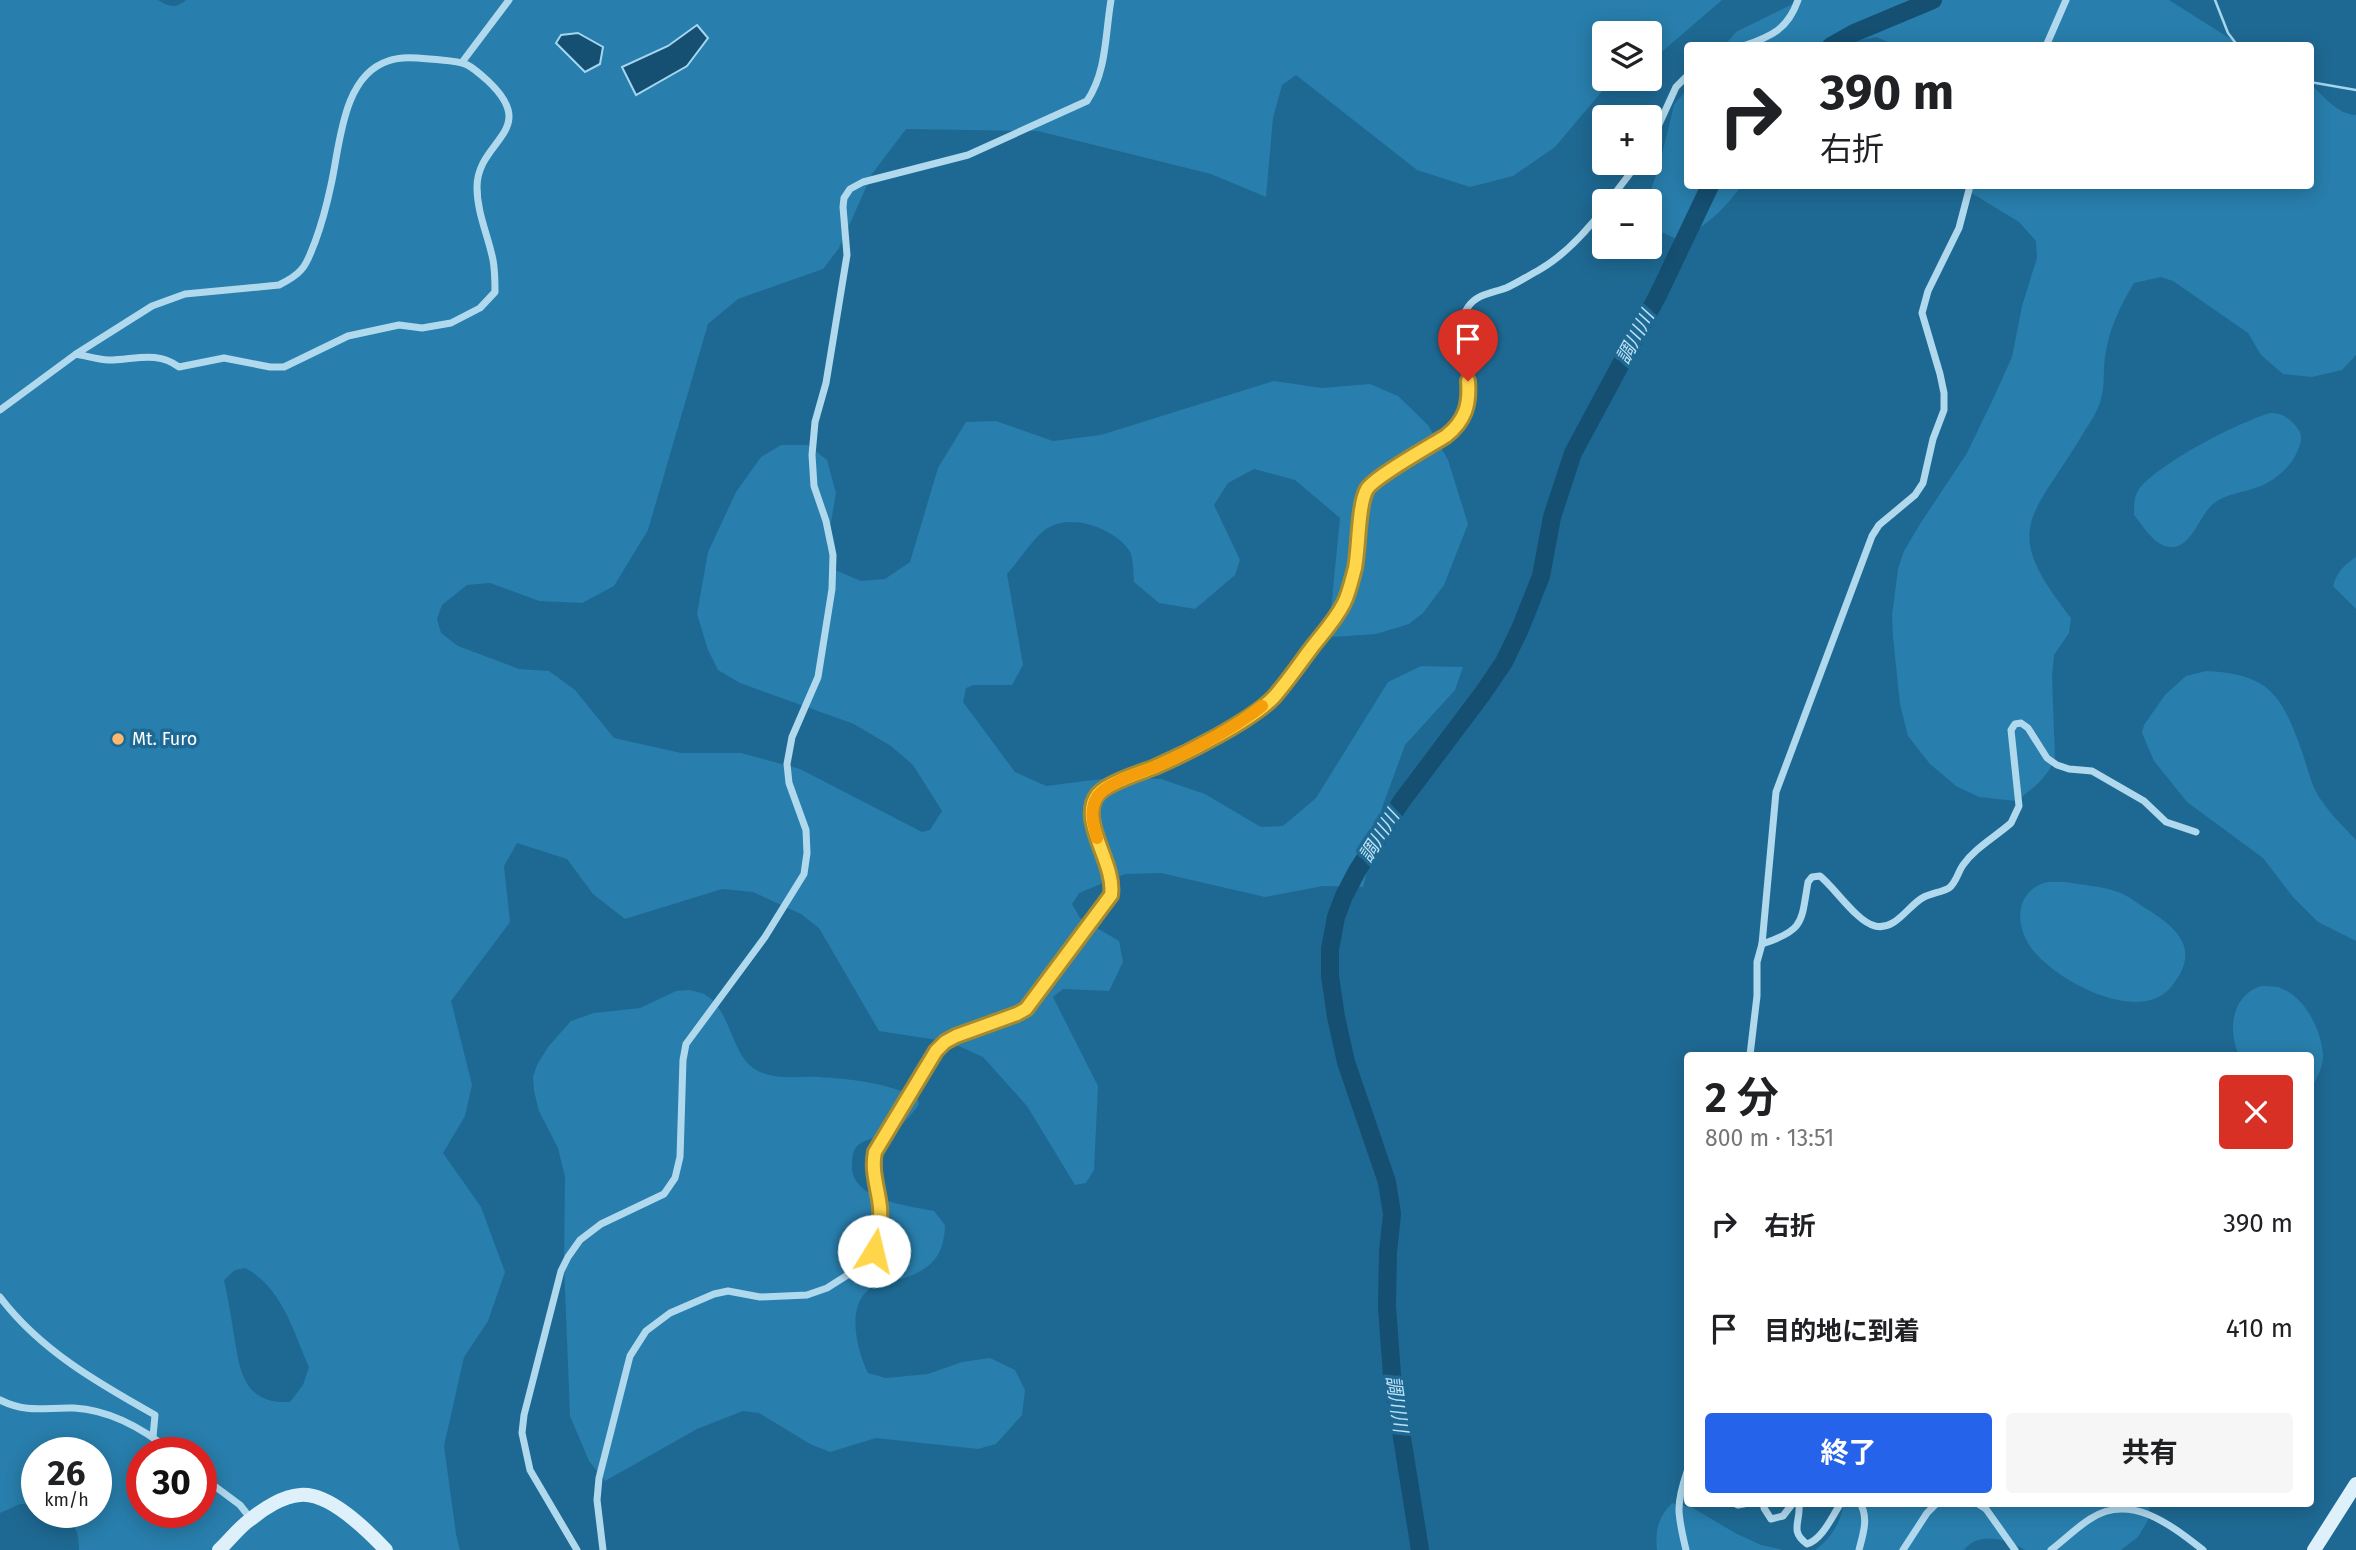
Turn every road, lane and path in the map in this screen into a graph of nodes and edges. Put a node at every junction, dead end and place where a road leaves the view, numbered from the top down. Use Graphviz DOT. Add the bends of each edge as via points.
graph roads {
  1 [pos="509,0"];
  2 [pos="1111,0"];
  3 [pos="1798,0"];
  4 [pos="2066,0"];
  5 [pos="1753,42"];
  6 [pos="2048,42"];
  7 [pos="463,61"];
  8 [pos="1684,79"];
  9 [pos="1662,118"];
  10 [pos="1629,175"];
  11 [pos="1618,189"];
  12 [pos="1969,189"];
  13 [pos="1592,221"];
  14 [pos="76,354"];
  15 [pos="0,410"];
  16 [pos="2196,832"];
  17 [pos="1762,944"];
  18 [pos="1750,1052"];
  19 [pos="0,1297"];
  20 [pos="0,1401"];
  21 [pos="153,1437"];
  22 [pos="1684,1480"];
  23 [pos="2356,1484"];
  24 [pos="217,1488"];
  25 [pos="1764,1507"];
  26 [pos="1790,1507"];
  27 [pos="1799,1507"];
  28 [pos="1838,1507"];
  29 [pos="1862,1507"];
  30 [pos="1933,1507"];
  31 [pos="1983,1507"];
  32 [pos="251,1519"];
  33 [pos="219,1550"];
  34 [pos="386,1550"];
  35 [pos="577,1550"];
  36 [pos="603,1550"];
  37 [pos="1686,1550"];
  38 [pos="1859,1550"];
  39 [pos="1903,1550"];
  40 [pos="2015,1550"];
  41 [pos="2051,1550"];
  42 [pos="2203,1550"];
  43 [pos="2314,1550"];
  1 -- 7 [label="street"];
  2 -- 35 [label="street" via="1102,67 1087,101 968,155 863,182 844,198 847,255 812,455 814,486 833,555 832,589 818,677 792,737 787,764 806,830 804,874 765,937 686,1044 675,1178 664,1194 601,1224 580,1240 561,1272 522,1433 530,1470"];
  3 -- 5 [label="street" via="1786,23"];
  4 -- 6 [label="street"];
  7 -- 14 [label="street" via="399,58 379,64 358,86 342,124 320,227 302,270 292,278 279,285 185,294 152,306"];
  7 -- 14 [label="street" via="496,89 510,114 507,129 483,163 477,183 495,292 480,308 451,323 398,326 348,336 284,367 224,358 179,367 150,356 108,360"];
  8 -- 9 [label="street"];
  10 -- 11 [label="street"];
  12 -- 17 [label="street" via="1959,228 1928,290 1922,313 1940,374 1944,410 1923,482 1872,536 1780,778"];
  13 -- 36 [label="street" via="1564,252 1541,268 1469,305 1461,321 1469,399 1465,415 1446,436 1375,480 1366,491 1355,568 1345,601 1272,699 1204,742 1098,794 1092,821 1111,871 1111,895 1026,1009 956,1036 936,1051 875,1152 879,1235 864,1264 807,1295 714,1294 670,1313 646,1331 630,1356 599,1478"];
  14 -- 15 [label="street"];
  16 -- 17 [label="street" via="2166,822 2144,801 2092,771 2057,765 2047,758 2028,728 2015,724 2011,730 2018,806 2014,817 1966,859 1949,888 1923,897 1895,921 1875,926 1863,920 1829,883 1820,876 1812,877 1801,921 1794,930"];
  17 -- 18 [label="street"];
  19 -- 21 [label="street" via="33,1334 81,1372 155,1415"];
  20 -- 21 [label="street" via="17,1409 105,1413"];
  22 -- 37 [label="street" via="1677,1512"];
  23 -- 43 [label="main road"];
  24 -- 32 [label="street"];
  25 -- 26 [label="street" via="1771,1519 1783,1516"];
  27 -- 28 [label="street" via="1796,1532 1807,1544 1819,1536"];
  29 -- 38 [label="street"];
  30 -- 39 [label="street"];
  31 -- 40 [label="street"];
  32 -- 33 [label="main road"];
  32 -- 34 [label="main road" via="302,1494 328,1500"];
  41 -- 42 [label="street" via="2089,1519 2119,1508 2151,1514"];
}
